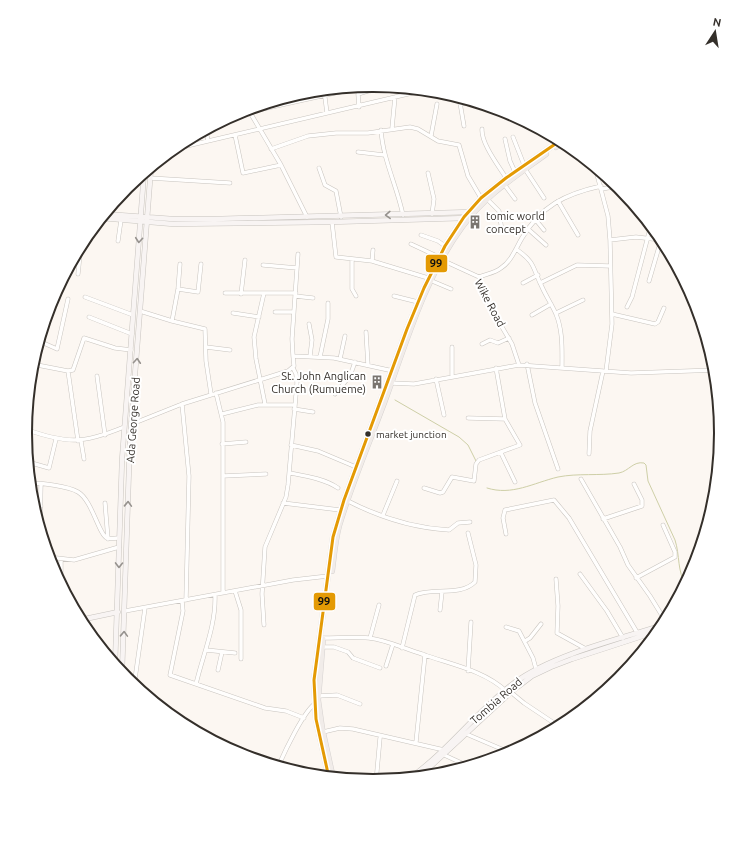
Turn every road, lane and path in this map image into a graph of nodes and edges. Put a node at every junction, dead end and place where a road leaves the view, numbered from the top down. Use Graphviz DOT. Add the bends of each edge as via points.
graph roads {
  1 [pos="363,92"];
  2 [pos="408,94"];
  3 [pos="325,96"];
  4 [pos="395,97"];
  5 [pos="437,104"];
  6 [pos="460,104"];
  7 [pos="359,107"];
  8 [pos="327,113"];
  9 [pos="251,115"];
  10 [pos="464,126"];
  11 [pos="392,128"];
  12 [pos="482,129"];
  13 [pos="259,130"];
  14 [pos="381,130"];
  15 [pos="235,135"];
  16 [pos="207,136"];
  17 [pos="431,136"];
  18 [pos="512,137"];
  19 [pos="505,139"];
  20 [pos="208,141"];
  21 [pos="554,144"];
  22 [pos="192,145"];
  23 [pos="557,146"];
  24 [pos="271,148"];
  25 [pos="358,152"];
  26 [pos="384,156"];
  27 [pos="281,165"];
  28 [pos="525,167"];
  29 [pos="319,168"];
  30 [pos="515,172"];
  31 [pos="428,173"];
  32 [pos="598,176"];
  33 [pos="150,178"];
  34 [pos="506,178"];
  35 [pos="143,181"];
  36 [pos="230,183"];
  37 [pos="504,184"];
  38 [pos="610,187"];
  39 [pos="601,188"];
  40 [pos="481,198"];
  41 [pos="544,198"];
  42 [pos="487,199"];
  43 [pos="515,199"];
  44 [pos="558,201"];
  45 [pos="141,205"];
  46 [pos="148,210"];
  47 [pos="468,212"];
  48 [pos="474,212"];
  49 [pos="432,214"];
  50 [pos="455,214"];
  51 [pos="112,215"];
  52 [pos="404,215"];
  53 [pos="127,216"];
  54 [pos="307,217"];
  55 [pos="340,217"];
  56 [pos="158,218"];
  57 [pos="463,218"];
  58 [pos="109,219"];
  59 [pos="536,219"];
  60 [pos="120,220"];
  61 [pos="140,220"];
  62 [pos="147,220"];
  63 [pos="449,220"];
  64 [pos="332,222"];
  65 [pos="459,228"];
  66 [pos="528,229"];
  67 [pos="544,230"];
  68 [pos="502,231"];
  69 [pos="649,233"];
  70 [pos="578,234"];
  71 [pos="420,235"];
  72 [pos="648,238"];
  73 [pos="653,239"];
  74 [pos="610,240"];
  75 [pos="118,241"];
  76 [pos="411,244"];
  77 [pos="546,245"];
  78 [pos="445,246"];
  79 [pos="659,247"];
  80 [pos="373,250"];
  81 [pos="516,250"];
  82 [pos="298,254"];
  83 [pos="440,258"];
  84 [pos="245,260"];
  85 [pos="352,260"];
  86 [pos="79,261"];
  87 [pos="372,261"];
  88 [pos="180,264"];
  89 [pos="201,264"];
  90 [pos="263,265"];
  91 [pos="610,266"];
  92 [pos="297,268"];
  93 [pos="78,274"];
  94 [pos="538,275"];
  95 [pos="479,277"];
  96 [pos="430,280"];
  97 [pos="649,281"];
  98 [pos="523,283"];
  99 [pos="540,283"];
  100 [pos="178,289"];
  101 [pos="452,289"];
  102 [pos="226,293"];
  103 [pos="264,293"];
  104 [pos="241,294"];
  105 [pos="296,295"];
  106 [pos="356,296"];
  107 [pos="394,296"];
  108 [pos="85,297"];
  109 [pos="313,298"];
  110 [pos="68,299"];
  111 [pos="583,300"];
  112 [pos="418,302"];
  113 [pos="328,303"];
  114 [pos="551,304"];
  115 [pos="627,307"];
  116 [pos="664,308"];
  117 [pos="140,311"];
  118 [pos="276,312"];
  119 [pos="294,312"];
  120 [pos="233,313"];
  121 [pos="556,313"];
  122 [pos="612,314"];
  123 [pos="133,315"];
  124 [pos="532,315"];
  125 [pos="89,317"];
  126 [pos="259,317"];
  127 [pos="172,321"];
  128 [pos="309,324"];
  129 [pos="366,332"];
  130 [pos="132,334"];
  131 [pos="345,336"];
  132 [pos="509,338"];
  133 [pos="44,343"];
  134 [pos="482,344"];
  135 [pos="452,346"];
  136 [pos="206,347"];
  137 [pos="131,350"];
  138 [pos="230,350"];
  139 [pos="293,356"];
  140 [pos="310,356"];
  141 [pos="320,357"];
  142 [pos="340,359"];
  143 [pos="355,362"];
  144 [pos="527,364"];
  145 [pos="39,365"];
  146 [pos="368,365"];
  147 [pos="519,365"];
  148 [pos="562,366"];
  149 [pos="293,368"];
  150 [pos="496,368"];
  151 [pos="709,370"];
  152 [pos="68,371"];
  153 [pos="394,371"];
  154 [pos="605,371"];
  155 [pos="452,375"];
  156 [pos="97,376"];
  157 [pos="436,379"];
  158 [pos="262,380"];
  159 [pos="389,383"];
  160 [pos="214,393"];
  161 [pos="335,394"];
  162 [pos="182,404"];
  163 [pos="265,404"];
  164 [pos="294,407"];
  165 [pos="313,412"];
  166 [pos="222,414"];
  167 [pos="444,415"];
  168 [pos="468,418"];
  169 [pos="505,419"];
  170 [pos="132,424"];
  171 [pos="124,427"];
  172 [pos="32,431"];
  173 [pos="105,435"];
  174 [pos="56,439"];
  175 [pos="79,441"];
  176 [pos="246,442"];
  177 [pos="222,444"];
  178 [pos="291,445"];
  179 [pos="501,453"];
  180 [pos="588,454"];
  181 [pos="84,459"];
  182 [pos="34,464"];
  183 [pos="356,467"];
  184 [pos="558,469"];
  185 [pos="290,473"];
  186 [pos="266,474"];
  187 [pos="223,476"];
  188 [pos="581,479"];
  189 [pos="397,481"];
  190 [pos="515,482"];
  191 [pos="36,484"];
  192 [pos="41,484"];
  193 [pos="634,484"];
  194 [pos="338,488"];
  195 [pos="424,488"];
  196 [pos="348,502"];
  197 [pos="105,503"];
  198 [pos="283,503"];
  199 [pos="41,506"];
  200 [pos="340,510"];
  201 [pos="383,516"];
  202 [pos="603,519"];
  203 [pos="470,522"];
  204 [pos="663,524"];
  205 [pos="468,533"];
  206 [pos="506,534"];
  207 [pos="119,538"];
  208 [pos="108,539"];
  209 [pos="119,547"];
  210 [pos="56,558"];
  211 [pos="61,559"];
  212 [pos="61,571"];
  213 [pos="580,574"];
  214 [pos="328,576"];
  215 [pos="636,578"];
  216 [pos="556,579"];
  217 [pos="262,586"];
  218 [pos="235,591"];
  219 [pos="442,592"];
  220 [pos="223,594"];
  221 [pos="215,595"];
  222 [pos="186,600"];
  223 [pos="182,601"];
  224 [pos="379,605"];
  225 [pos="145,608"];
  226 [pos="440,610"];
  227 [pos="125,611"];
  228 [pos="118,612"];
  229 [pos="87,618"];
  230 [pos="660,619"];
  231 [pos="471,622"];
  232 [pos="540,624"];
  233 [pos="264,625"];
  234 [pos="506,627"];
  235 [pos="652,629"];
  236 [pos="652,630"];
  237 [pos="638,634"];
  238 [pos="323,638"];
  239 [pos="370,638"];
  240 [pos="623,638"];
  241 [pos="525,641"];
  242 [pos="393,644"];
  243 [pos="322,646"];
  244 [pos="402,648"];
  245 [pos="206,650"];
  246 [pos="587,650"];
  247 [pos="222,652"];
  248 [pos="235,653"];
  249 [pos="425,655"];
  250 [pos="115,657"];
  251 [pos="241,659"];
  252 [pos="122,665"];
  253 [pos="386,666"];
  254 [pos="380,668"];
  255 [pos="536,669"];
  256 [pos="218,670"];
  257 [pos="468,670"];
  258 [pos="135,678"];
  259 [pos="196,684"];
  260 [pos="508,691"];
  261 [pos="318,696"];
  262 [pos="317,703"];
  263 [pos="360,704"];
  264 [pos="304,718"];
  265 [pos="554,723"];
  266 [pos="323,732"];
  267 [pos="463,733"];
  268 [pos="380,738"];
  269 [pos="416,742"];
  270 [pos="503,749"];
  271 [pos="443,752"];
  272 [pos="281,762"];
  273 [pos="462,763"];
  274 [pos="425,771"];
  275 [pos="328,772"];
  276 [pos="332,772"];
  277 [pos="418,772"];
  278 [pos="377,775"];
  1 -- 7 [label="street" via="358,94"];
  2 -- 4 [label="street"];
  3 -- 8 [label="street"];
  4 -- 7 [label="street"];
  4 -- 11 [label="street"];
  5 -- 17 [label="street"];
  6 -- 10 [label="street"];
  7 -- 8 [label="street"];
  8 -- 13 [label="street"];
  9 -- 13 [label="street"];
  11 -- 14 [label="street"];
  11 -- 17 [label="street" via="410,127"];
  12 -- 34 [label="street" via="486,148 494,156"];
  13 -- 15 [label="street"];
  13 -- 24 [label="street"];
  14 -- 24 [label="street" via="308,136"];
  14 -- 26 [label="street"];
  15 -- 20 [label="street"];
  15 -- 27 [label="street" via="243,173"];
  16 -- 20 [label="street"];
  17 -- 40 [label="street" via="438,141 459,145 468,176"];
  18 -- 28 [label="street"];
  19 -- 30 [label="street"];
  20 -- 22 [label="street"];
  21 -- 28 [label="main road"];
  23 -- 28 [label="main road"];
  24 -- 27 [label="street"];
  25 -- 26 [label="street"];
  26 -- 52 [label="street"];
  27 -- 54 [label="street"];
  28 -- 30 [label="main road"];
  28 -- 37 [label="main road"];
  28 -- 41 [label="street"];
  29 -- 55 [label="street" via="325,185 336,192"];
  30 -- 34 [label="main road"];
  31 -- 49 [label="street" via="434,199"];
  32 -- 39 [label="street"];
  33 -- 36 [label="street"];
  33 -- 46 [label="main road, Ada George Road"];
  34 -- 40 [label="main road"];
  35 -- 45 [label="main road, Ada George Road"];
  37 -- 42 [label="main road"];
  37 -- 43 [label="street"];
  38 -- 39 [label="street"];
  39 -- 44 [label="street" via="578,192"];
  39 -- 74 [label="street" via="608,216"];
  40 -- 47 [label="main road"];
  42 -- 48 [label="main road"];
  42 -- 68 [label="street" via="499,211"];
  44 -- 59 [label="street"];
  44 -- 70 [label="street"];
  45 -- 53 [label="main road" via="135,213"];
  45 -- 61 [label="main road, Ada George Road"];
  46 -- 56 [label="main road"];
  46 -- 62 [label="main road, Ada George Road"];
  47 -- 48 [label="main road"];
  47 -- 50 [label="main road"];
  47 -- 57 [label="main road"];
  48 -- 57 [label="main road"];
  49 -- 50 [label="main road"];
  49 -- 52 [label="main road"];
  50 -- 57 [label="main road"];
  51 -- 53 [label="main road"];
  52 -- 55 [label="main road, one-way"];
  53 -- 61 [label="main road"];
  54 -- 55 [label="main road"];
  54 -- 56 [label="main road"];
  56 -- 62 [label="main road"];
  57 -- 63 [label="main road"];
  57 -- 65 [label="main road"];
  58 -- 60 [label="main road"];
  59 -- 66 [label="street"];
  59 -- 67 [label="street"];
  60 -- 61 [label="main road"];
  60 -- 75 [label="street"];
  61 -- 62 [label="main road"];
  61 -- 123 [label="main road, Ada George Road, one-way"];
  62 -- 64 [label="main road" via="173,224"];
  62 -- 117 [label="main road, Ada George Road"];
  63 -- 64 [label="main road"];
  63 -- 65 [label="main road"];
  64 -- 85 [label="street" via="336,256"];
  65 -- 78 [label="main road"];
  65 -- 83 [label="main road"];
  66 -- 77 [label="street"];
  66 -- 81 [label="street"];
  69 -- 72 [label="street"];
  71 -- 78 [label="street"];
  72 -- 73 [label="street"];
  72 -- 74 [label="street"];
  72 -- 115 [label="street"];
  74 -- 91 [label="street"];
  76 -- 83 [label="street, Wike Road"];
  78 -- 83 [label="main road"];
  79 -- 97 [label="street"];
  80 -- 87 [label="street"];
  81 -- 94 [label="street" via="530,260"];
  81 -- 95 [label="street" via="501,268"];
  82 -- 92 [label="street"];
  83 -- 95 [label="street, Wike Road"];
  83 -- 96 [label="main road"];
  84 -- 104 [label="street"];
  85 -- 87 [label="street"];
  85 -- 106 [label="street" via="352,289"];
  86 -- 93 [label="street"];
  87 -- 96 [label="street"];
  88 -- 100 [label="street"];
  89 -- 100 [label="street" via="198,292"];
  90 -- 92 [label="street"];
  91 -- 99 [label="street" via="577,266"];
  91 -- 122 [label="street"];
  92 -- 105 [label="street"];
  94 -- 98 [label="street"];
  94 -- 99 [label="street"];
  95 -- 132 [label="street, Wike Road" via="492,310"];
  96 -- 101 [label="street"];
  96 -- 112 [label="main road"];
  96 -- 153 [label="main road"];
  99 -- 114 [label="street"];
  100 -- 127 [label="street"];
  102 -- 104 [label="street"];
  103 -- 104 [label="street"];
  103 -- 105 [label="street"];
  103 -- 126 [label="street"];
  105 -- 109 [label="street"];
  105 -- 119 [label="street"];
  107 -- 112 [label="street"];
  108 -- 123 [label="street"];
  110 -- 133 [label="street" via="57,349"];
  111 -- 121 [label="street"];
  112 -- 153 [label="main road"];
  113 -- 141 [label="street" via="328,319"];
  114 -- 121 [label="street"];
  114 -- 124 [label="street"];
  116 -- 122 [label="street" via="655,324"];
  117 -- 127 [label="street"];
  170 -- 117 [label="main road, Ada George Road, one-way"];
  118 -- 119 [label="street"];
  119 -- 139 [label="street"];
  120 -- 126 [label="street"];
  121 -- 148 [label="street" via="561,335"];
  122 -- 154 [label="street"];
  123 -- 130 [label="main road, Ada George Road"];
  125 -- 130 [label="street"];
  126 -- 158 [label="street" via="254,337 256,359"];
  127 -- 136 [label="street" via="204,328"];
  128 -- 140 [label="street" via="312,340"];
  129 -- 146 [label="street"];
  130 -- 137 [label="main road, Ada George Road"];
  131 -- 142 [label="street"];
  132 -- 134 [label="street" via="498,342 490,340"];
  132 -- 147 [label="street, Wike Road"];
  135 -- 155 [label="street"];
  136 -- 138 [label="street"];
  136 -- 160 [label="street"];
  137 -- 152 [label="street" via="115,348 84,338 74,369"];
  137 -- 171 [label="main road, Ada George Road"];
  139 -- 140 [label="street"];
  139 -- 149 [label="street"];
  140 -- 141 [label="street"];
  141 -- 142 [label="street"];
  142 -- 143 [label="street"];
  143 -- 146 [label="street"];
  143 -- 161 [label="street" via="350,376"];
  144 -- 147 [label="street"];
  144 -- 148 [label="street"];
  144 -- 184 [label="street" via="535,402"];
  145 -- 152 [label="street"];
  146 -- 153 [label="street"];
  147 -- 150 [label="street"];
  148 -- 154 [label="street"];
  149 -- 158 [label="street"];
  149 -- 164 [label="street" via="297,378"];
  150 -- 155 [label="street"];
  150 -- 169 [label="street"];
  151 -- 154 [label="street" via="656,373"];
  152 -- 175 [label="street"];
  153 -- 159 [label="main road"];
  154 -- 180 [label="street" via="590,431"];
  155 -- 157 [label="street"];
  156 -- 173 [label="street"];
  157 -- 159 [label="street" via="414,384"];
  157 -- 167 [label="street"];
  158 -- 160 [label="street"];
  158 -- 163 [label="street"];
  159 -- 183 [label="main road"];
  159 -- 196 [label="main road"];
  160 -- 162 [label="street"];
  160 -- 166 [label="street"];
  162 -- 170 [label="street"];
  162 -- 222 [label="street" via="189,476"];
  163 -- 164 [label="street"];
  163 -- 166 [label="street"];
  164 -- 165 [label="street"];
  164 -- 178 [label="street"];
  166 -- 177 [label="street"];
  168 -- 169 [label="street"];
  169 -- 179 [label="street" via="520,445"];
  227 -- 170 [label="main road, Ada George Road, one-way"];
  171 -- 173 [label="street"];
  171 -- 207 [label="main road, Ada George Road"];
  172 -- 174 [label="street"];
  173 -- 175 [label="street"];
  174 -- 175 [label="street"];
  174 -- 182 [label="street" via="49,468"];
  175 -- 181 [label="street"];
  176 -- 177 [label="street"];
  177 -- 187 [label="street"];
  178 -- 183 [label="street" via="318,451"];
  178 -- 185 [label="street"];
  179 -- 190 [label="street"];
  179 -- 195 [label="street" via="479,460 474,481 452,478 440,493"];
  183 -- 200 [label="main road"];
  185 -- 194 [label="street" via="330,482"];
  185 -- 198 [label="street"];
  186 -- 187 [label="street"];
  187 -- 220 [label="street"];
  188 -- 202 [label="street"];
  189 -- 201 [label="street"];
  191 -- 192 [label="street"];
  192 -- 199 [label="street"];
  192 -- 208 [label="street" via="78,492 91,507 104,536"];
  193 -- 202 [label="street" via="642,500 642,506"];
  196 -- 201 [label="street"];
  196 -- 238 [label="main road" via="335,546"];
  197 -- 208 [label="street"];
  198 -- 200 [label="street"];
  198 -- 217 [label="street" via="265,547"];
  200 -- 214 [label="main road" via="333,537"];
  201 -- 203 [label="street" via="432,529 449,530 458,523"];
  202 -- 215 [label="street"];
  204 -- 215 [label="street" via="675,557"];
  205 -- 219 [label="street" via="476,565 476,579 470,586"];
  206 -- 237 [label="street" via="505,510 554,500 569,518"];
  207 -- 208 [label="street"];
  207 -- 209 [label="main road, Ada George Road"];
  209 -- 211 [label="street" via="74,560"];
  209 -- 228 [label="main road, Ada George Road, one-way"];
  210 -- 211 [label="street"];
  211 -- 212 [label="street"];
  213 -- 240 [label="street"];
  214 -- 217 [label="street"];
  214 -- 262 [label="main road" via="314,680"];
  215 -- 230 [label="street" via="650,596"];
  216 -- 246 [label="street" via="557,633"];
  217 -- 218 [label="street"];
  217 -- 233 [label="street"];
  218 -- 220 [label="street"];
  218 -- 251 [label="street" via="241,610"];
  219 -- 226 [label="street"];
  219 -- 244 [label="street" via="415,594"];
  220 -- 221 [label="street"];
  221 -- 222 [label="street"];
  221 -- 245 [label="street" via="211,634"];
  222 -- 223 [label="street"];
  223 -- 225 [label="street"];
  223 -- 259 [label="street" via="183,611 169,674"];
  224 -- 239 [label="street"];
  225 -- 227 [label="street"];
  225 -- 258 [label="street"];
  252 -- 227 [label="main road, Ada George Road, one-way"];
  228 -- 229 [label="main road"];
  228 -- 250 [label="main road, Ada George Road"];
  231 -- 257 [label="street"];
  232 -- 241 [label="street"];
  234 -- 241 [label="street" via="519,632"];
  235 -- 237 [label="main road, Tombia Road"];
  236 -- 260 [label="main road, Tombia Road" via="551,666"];
  237 -- 240 [label="main road, Tombia Road"];
  238 -- 239 [label="street"];
  238 -- 243 [label="main road"];
  239 -- 242 [label="street"];
  240 -- 246 [label="main road, Tombia Road"];
  241 -- 255 [label="street"];
  242 -- 244 [label="street"];
  242 -- 253 [label="street"];
  243 -- 254 [label="street" via="348,652 356,660"];
  243 -- 261 [label="main road"];
  244 -- 249 [label="street"];
  245 -- 247 [label="street"];
  245 -- 259 [label="street"];
  246 -- 255 [label="main road, Tombia Road"];
  247 -- 248 [label="street"];
  247 -- 256 [label="street"];
  249 -- 257 [label="street"];
  249 -- 269 [label="street"];
  255 -- 260 [label="main road, Tombia Road"];
  257 -- 260 [label="street" via="490,679"];
  259 -- 264 [label="street" via="265,708 286,711"];
  260 -- 265 [label="street"];
  260 -- 267 [label="main road, Tombia Road"];
  261 -- 262 [label="main road"];
  261 -- 263 [label="street" via="337,695"];
  262 -- 264 [label="street"];
  262 -- 266 [label="main road"];
  262 -- 275 [label="main road" via="318,730"];
  264 -- 272 [label="street"];
  266 -- 269 [label="street" via="347,728"];
  266 -- 276 [label="main road"];
  267 -- 270 [label="street"];
  267 -- 271 [label="main road, Tombia Road"];
  268 -- 278 [label="street"];
  269 -- 271 [label="street"];
  271 -- 273 [label="street"];
  271 -- 274 [label="main road, Tombia Road"];
  271 -- 277 [label="main road, Tombia Road"];
}
